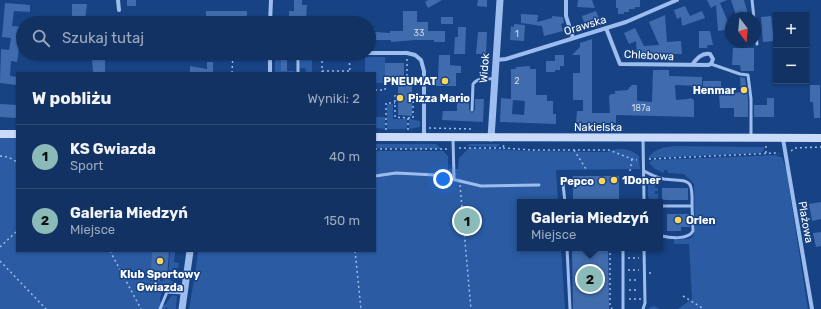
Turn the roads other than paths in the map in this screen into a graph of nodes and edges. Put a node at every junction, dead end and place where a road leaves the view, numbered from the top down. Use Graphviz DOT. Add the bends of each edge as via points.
graph roads {
  1 [pos="118,0"];
  2 [pos="271,0"];
  3 [pos="500,0"];
  4 [pos="566,0"];
  5 [pos="678,0"];
  6 [pos="752,0"];
  7 [pos="119,10"];
  8 [pos="753,12"];
  9 [pos="270,16"];
  10 [pos="606,28"];
  11 [pos="573,38"];
  12 [pos="376,53"];
  13 [pos="270,60"];
  14 [pos="298,60"];
  15 [pos="495,60"];
  16 [pos="711,64"];
  17 [pos="692,65"];
  18 [pos="270,72"];
  19 [pos="298,72"];
  20 [pos="494,79"];
  21 [pos="472,110"];
  22 [pos="0,134"];
  23 [pos="16,134"];
  24 [pos="376,137"];
  25 [pos="424,138"];
  26 [pos="453,138"];
  27 [pos="491,138"];
  28 [pos="643,138"];
  29 [pos="821,138"];
  30 [pos="751,139"];
  31 [pos="783,139"];
  32 [pos="644,171"];
  33 [pos="376,176"];
  34 [pos="454,179"];
  35 [pos="563,184"];
  36 [pos="539,185"];
  37 [pos="564,199"];
  38 [pos="644,199"];
  39 [pos="663,206"];
  40 [pos="692,206"];
  41 [pos="663,236"];
  42 [pos="567,251"];
  43 [pos="623,251"];
  44 [pos="644,251"];
  45 [pos="190,252"];
  46 [pos="184,293"];
  47 [pos="160,309"];
  48 [pos="182,309"];
  49 [pos="570,309"];
  50 [pos="623,309"];
  51 [pos="643,309"];
  52 [pos="812,309"];
  1 -- 7 [label="street"];
  2 -- 9 [label="street"];
  3 -- 15 [label="street, Widok"];
  4 -- 11 [label="street" via="566,16"];
  5 -- 10 [label="street, Orawska"];
  6 -- 8 [label="lane"];
  10 -- 11 [label="street, Orawska"];
  10 -- 17 [label="street, Chlebowa" via="620,64"];
  11 -- 15 [label="street, Orawska" via="506,59"];
  12 -- 25 [label="street" via="408,54 419,58 423,64"];
  13 -- 18 [label="street"];
  14 -- 19 [label="lane"];
  15 -- 20 [label="street, Widok"];
  16 -- 17 [label="street, Chlebowa"];
  16 -- 17 [label="street" via="713,59 707,53 700,56"];
  16 -- 30 [label="lane" via="748,75"];
  20 -- 21 [label="lane" via="481,78 474,82"];
  20 -- 27 [label="street, Widok"];
  22 -- 23 [label="main road"];
  24 -- 25 [label="main road, Nakielska"];
  25 -- 26 [label="main road, Nakielska"];
  26 -- 27 [label="main road, Nakielska"];
  26 -- 34 [label="lane"];
  27 -- 28 [label="main road, Nakielska"];
  28 -- 30 [label="main road, Nakielska"];
  28 -- 32 [label="lane"];
  29 -- 31 [label="main road, Nakielska"];
  30 -- 31 [label="main road, Nakielska"];
  31 -- 52 [label="street, Plażowa"];
  32 -- 38 [label="lane"];
  32 -- 40 [label="lane" via="662,179 677,179 690,183 693,188"];
  33 -- 34 [label="lane" via="396,173 436,175"];
  34 -- 36 [label="lane" via="481,186"];
  35 -- 37 [label="lane"];
  39 -- 40 [label="lane"];
  40 -- 41 [label="lane" via="693,232 686,237"];
  42 -- 49 [label="lane"];
  43 -- 50 [label="lane"];
  44 -- 51 [label="lane"];
  45 -- 46 [label="street"];
  46 -- 47 [label="lane" via="167,292"];
  46 -- 48 [label="street"];
}
